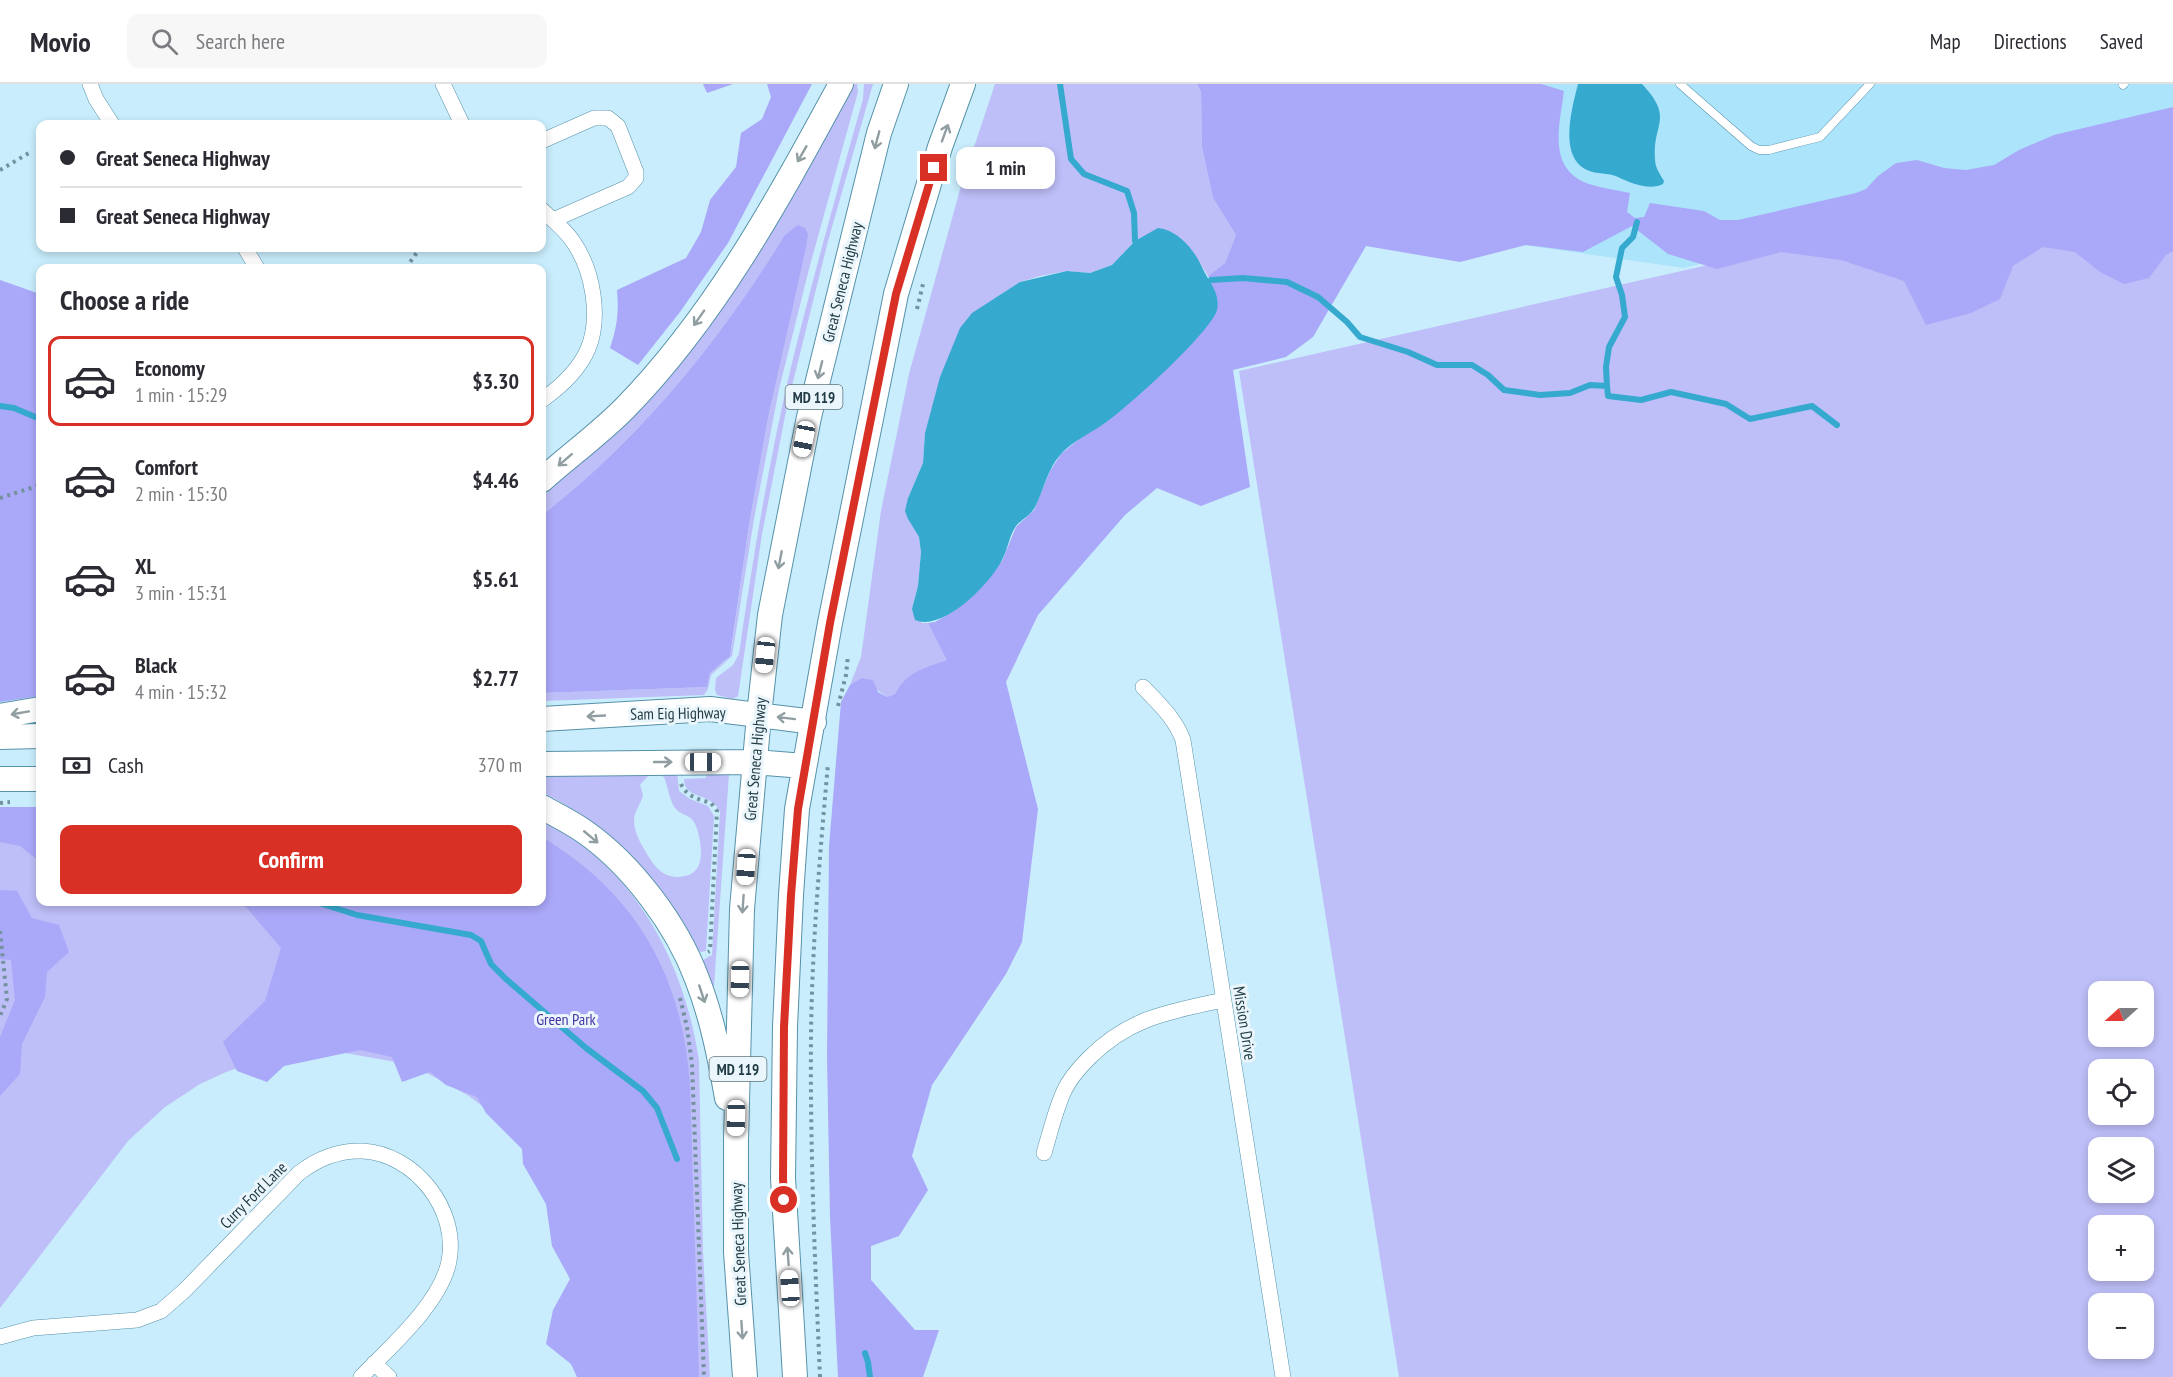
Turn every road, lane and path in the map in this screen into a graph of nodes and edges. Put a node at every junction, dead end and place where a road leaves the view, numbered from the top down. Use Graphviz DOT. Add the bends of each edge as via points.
graph roads {
  1 [pos="90,84"];
  2 [pos="443,84"];
  3 [pos="841,84"];
  4 [pos="896,84"];
  5 [pos="963,84"];
  6 [pos="1680,84"];
  7 [pos="1870,84"];
  8 [pos="109,120"];
  9 [pos="460,120"];
  10 [pos="546,139"];
  11 [pos="29,153"];
  12 [pos="0,170"];
  13 [pos="547,215"];
  14 [pos="923,283"];
  15 [pos="914,318"];
  16 [pos="546,397"];
  17 [pos="546,477"];
  18 [pos="36,486"];
  19 [pos="0,498"];
  20 [pos="848,651"];
  21 [pos="1143,687"];
  22 [pos="838,708"];
  23 [pos="36,710"];
  24 [pos="759,715"];
  25 [pos="0,716"];
  26 [pos="546,718"];
  27 [pos="814,722"];
  28 [pos="36,736"];
  29 [pos="0,737"];
  30 [pos="829,760"];
  31 [pos="754,762"];
  32 [pos="546,764"];
  33 [pos="804,766"];
  34 [pos="681,775"];
  35 [pos="36,778"];
  36 [pos="0,779"];
  37 [pos="546,809"];
  38 [pos="0,931"];
  39 [pos="710,951"];
  40 [pos="6,974"];
  41 [pos="0,980"];
  42 [pos="676,988"];
  43 [pos="1223,1000"];
  44 [pos="0,1016"];
  45 [pos="736,1141"];
  46 [pos="1044,1153"];
  47 [pos="0,1337"];
  48 [pos="374,1363"];
  49 [pos="362,1377"];
  50 [pos="389,1377"];
  51 [pos="704,1377"];
  52 [pos="745,1377"];
  53 [pos="795,1377"];
  54 [pos="820,1377"];
  55 [pos="1282,1377"];
  1 -- 8 [label="street"];
  2 -- 9 [label="street"];
  3 -- 17 [label="main road, one-way" via="752,242 676,350 623,410"];
  4 -- 24 [label="main road, Great Seneca Highway / MD 119, one-way" via="879,133 808,417 770,615"];
  27 -- 5 [label="main road, MD 119, one-way" via="896,294"];
  6 -- 7 [label="lane" via="1751,146 1769,150 1820,136"];
  10 -- 13 [label="street" via="594,118 608,118 618,126 636,172 628,187"];
  11 -- 12 [label="path"];
  13 -- 16 [label="street" via="573,241 585,261 591,282 593,331 587,351 573,371"];
  14 -- 15 [label="path"];
  18 -- 19 [label="path"];
  20 -- 22 [label="path"];
  21 -- 43 [label="street, Mission Drive" via="1170,717 1183,740"];
  23 -- 25 [label="main road, one-way"];
  24 -- 26 [label="main road, Sam Eig Highway, one-way" via="710,709"];
  27 -- 24 [label="main road, Sam Eig Highway, one-way"];
  24 -- 31 [label="main road, Great Seneca Highway / MD 119"];
  27 -- 33 [label="main road, MD 119"];
  28 -- 29 [label="main road"];
  30 -- 54 [label="path" via="818,876 811,1034 811,1150"];
  32 -- 31 [label="main road, one-way"];
  31 -- 33 [label="main road"];
  31 -- 45 [label="main road, Great Seneca Highway / MD 119, one-way" via="742,909"];
  53 -- 33 [label="main road, MD 119, one-way" via="783,1178 784,1027 791,884"];
  34 -- 39 [label="path" via="685,792 711,802 717,811"];
  35 -- 36 [label="main road"];
  37 -- 45 [label="main road, one-way" via="585,832 632,873 674,932 703,994"];
  38 -- 40 [label="path"];
  40 -- 41 [label="path"];
  40 -- 44 [label="path" via="7,999"];
  42 -- 51 [label="path" via="692,1064"];
  43 -- 46 [label="street" via="1153,1016 1124,1029 1101,1046 1075,1072 1064,1090"];
  43 -- 55 [label="street, Mission Drive"];
  45 -- 52 [label="main road, Great Seneca Highway / MD 119, one-way" via="736,1252"];
  47 -- 48 [label="street, Curry Ford Lane" via="33,1328 137,1320 161,1311 310,1164 337,1154 363,1151 397,1162 426,1183 444,1214 450,1245 449,1260 436,1294"];
  48 -- 49 [label="street, Curry Ford Lane"];
  48 -- 50 [label="street"];
}
